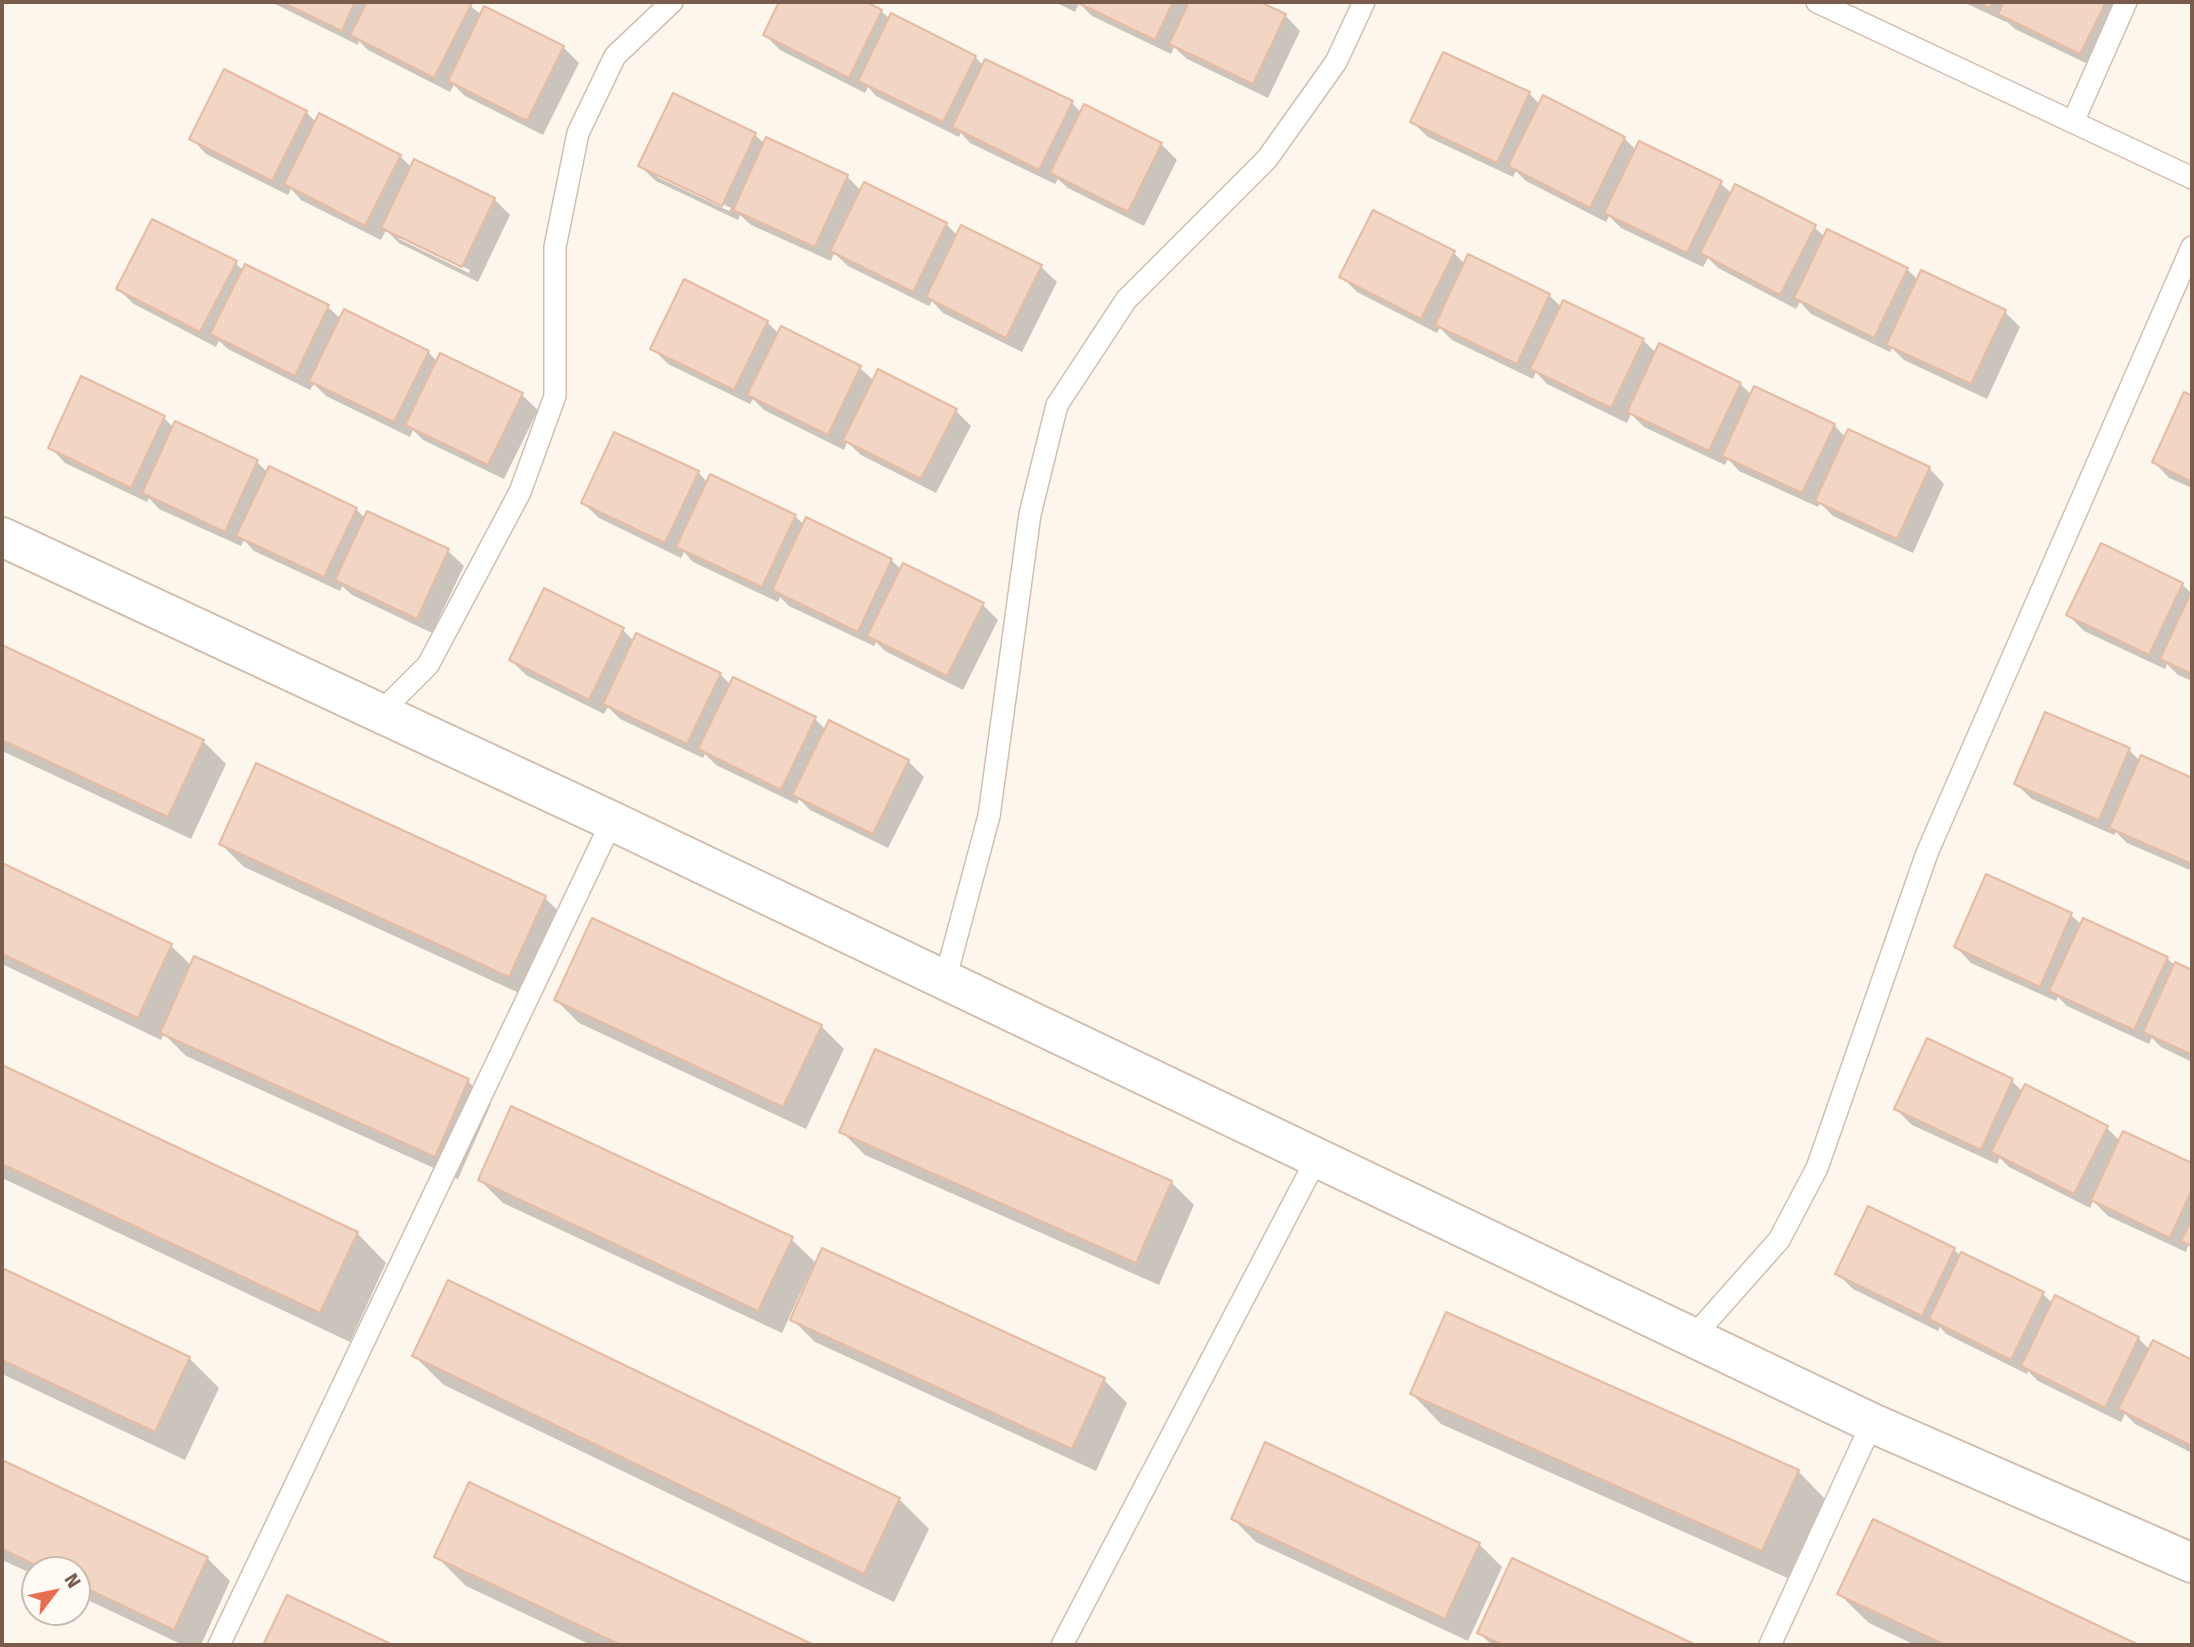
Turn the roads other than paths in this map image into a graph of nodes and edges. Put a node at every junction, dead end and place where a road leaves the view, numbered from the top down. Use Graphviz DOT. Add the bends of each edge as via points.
graph roads {
  1 [pos="672,2"];
  2 [pos="1364,2"];
  3 [pos="1817,2"];
  4 [pos="2126,2"];
  5 [pos="2073,122"];
  6 [pos="2192,178"];
  7 [pos="2192,247"];
  8 [pos="2,537"];
  9 [pos="380,713"];
  10 [pos="612,821"];
  11 [pos="945,980"];
  12 [pos="1317,1158"];
  13 [pos="1693,1337"];
  14 [pos="1872,1423"];
  15 [pos="2192,1563"];
  16 [pos="219,1645"];
  17 [pos="1062,1645"];
  18 [pos="1770,1645"];
  1 -- 9 [label="lane" via="615,55 578,133 555,247 555,396 520,492 428,665"];
  2 -- 11 [label="lane" via="1336,62 1268,159 1126,300 1057,405 1030,514 989,816"];
  3 -- 5 [label="lane"];
  4 -- 5 [label="lane"];
  5 -- 6 [label="lane"];
  7 -- 13 [label="lane" via="1927,853 1817,1168 1779,1240"];
  8 -- 9 [label="street"];
  9 -- 10 [label="street"];
  10 -- 11 [label="street"];
  10 -- 16 [label="lane"];
  11 -- 12 [label="street"];
  12 -- 13 [label="street"];
  12 -- 17 [label="lane"];
  13 -- 14 [label="street"];
  14 -- 15 [label="street"];
  14 -- 18 [label="lane"];
}
